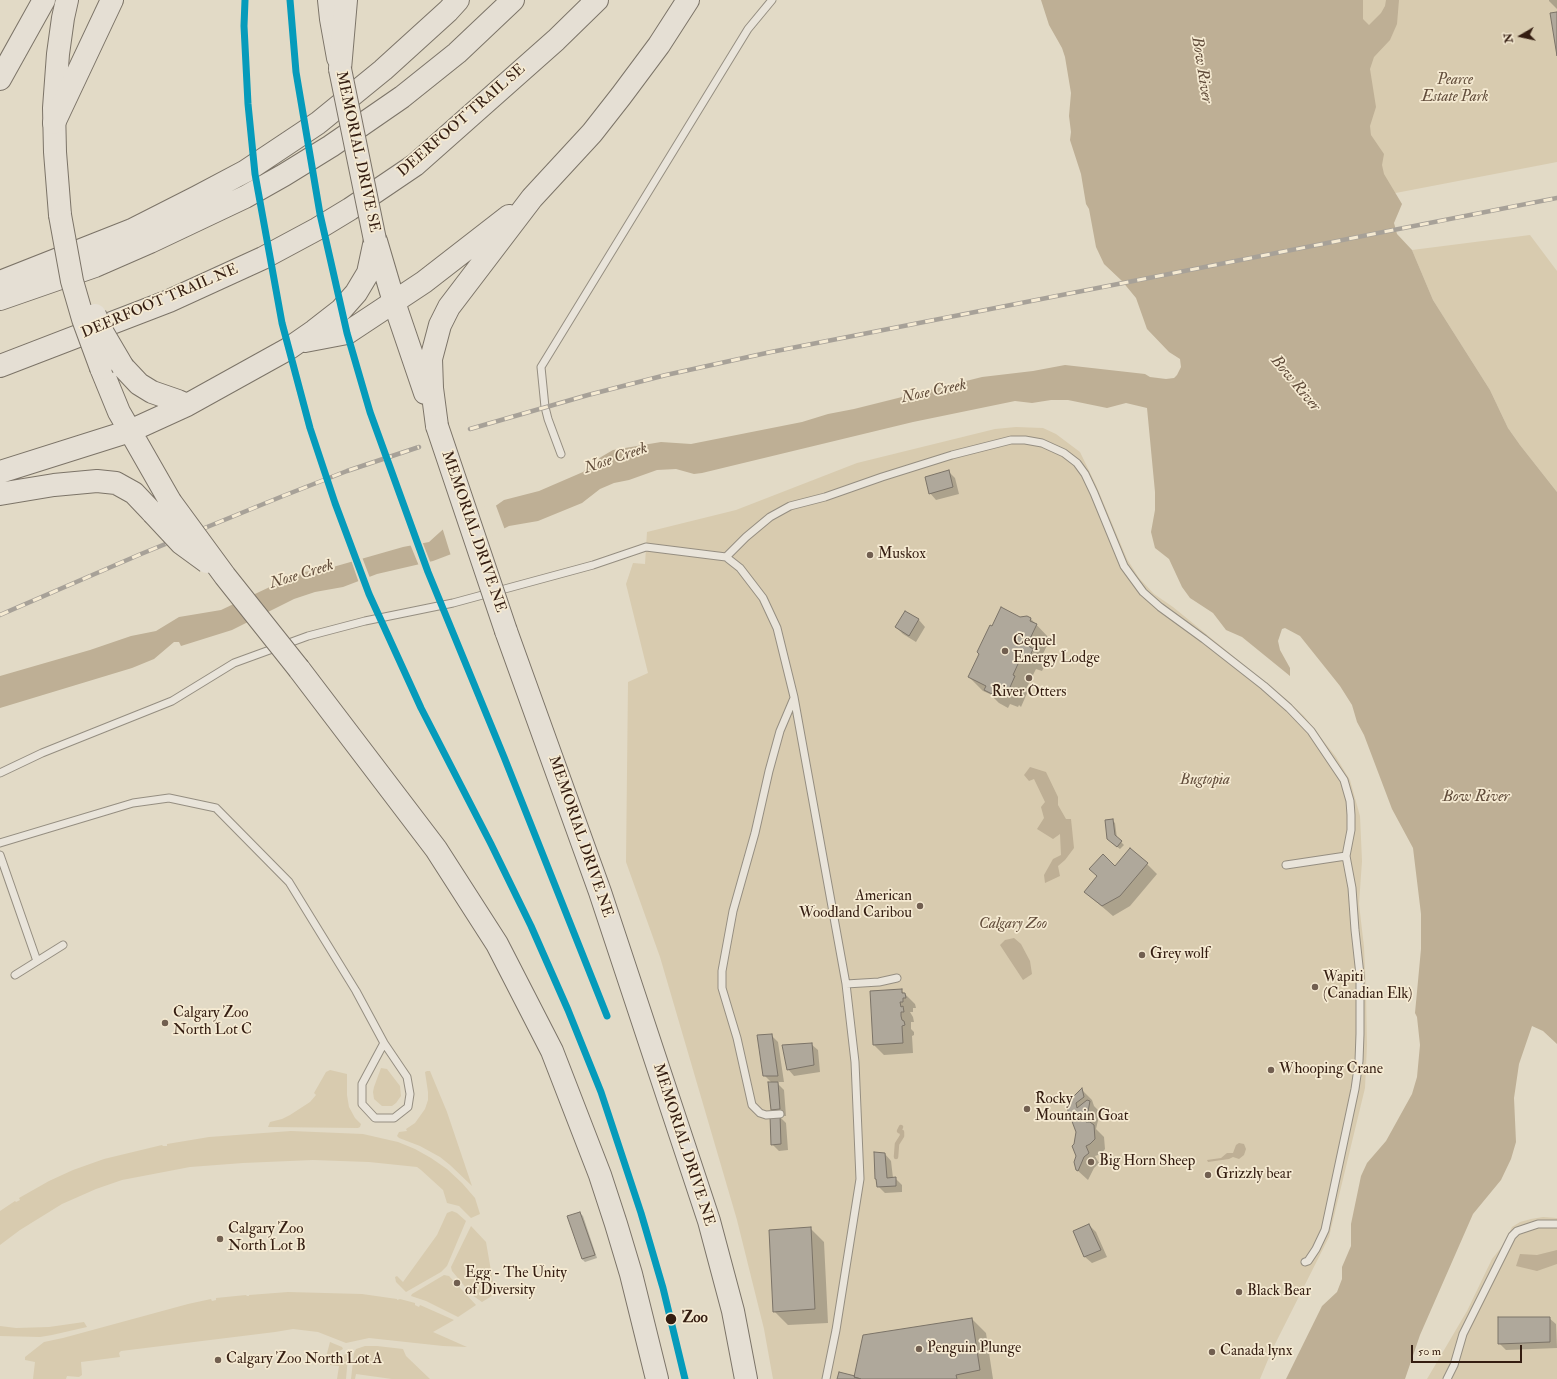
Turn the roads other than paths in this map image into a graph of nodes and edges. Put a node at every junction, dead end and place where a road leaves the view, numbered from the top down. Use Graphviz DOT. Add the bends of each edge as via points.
graph roads {
  1 [pos="44,0"];
  2 [pos="67,0"];
  3 [pos="112,0"];
  4 [pos="329,0"];
  5 [pos="346,0"];
  6 [pos="458,0"];
  7 [pos="513,0"];
  8 [pos="597,0"];
  9 [pos="688,0"];
  10 [pos="772,0"];
  11 [pos="340,69"];
  12 [pos="0,79"];
  13 [pos="54,123"];
  14 [pos="532,198"];
  15 [pos="317,229"];
  16 [pos="375,240"];
  17 [pos="72,281"];
  18 [pos="0,282"];
  19 [pos="0,299"];
  20 [pos="394,302"];
  21 [pos="298,343"];
  22 [pos="0,366"];
  23 [pos="187,405"];
  24 [pos="437,426"];
  25 [pos="130,431"];
  26 [pos="561,454"];
  27 [pos="0,472"];
  28 [pos="0,494"];
  29 [pos="161,507"];
  30 [pos="726,557"];
  31 [pos="794,697"];
  32 [pos="0,773"];
  33 [pos="0,843"];
  34 [pos="0,855"];
  35 [pos="1346,856"];
  36 [pos="1286,865"];
  37 [pos="63,945"];
  38 [pos="37,961"];
  39 [pos="15,975"];
  40 [pos="898,978"];
  41 [pos="846,984"];
  42 [pos="384,1043"];
  43 [pos="780,1114"];
  44 [pos="1557,1224"];
  45 [pos="1305,1262"];
  46 [pos="657,1379"];
  47 [pos="746,1379"];
  48 [pos="826,1379"];
  49 [pos="1447,1379"];
  1 -- 12 [label="main road"];
  2 -- 13 [label="main road" via="58,54"];
  3 -- 13 [label="main road"];
  4 -- 11 [label="main road, MEMORIAL DRIVE SE"];
  5 -- 11 [label="main road"];
  6 -- 18 [label="main road" via="384,70 318,123 246,170 132,230"];
  7 -- 19 [label="main road" via="457,53 402,97 284,175 150,242 95,266"];
  8 -- 15 [label="main road, DEERFOOT TRAIL SE" via="556,40 415,165"];
  9 -- 14 [label="main road" via="659,45 597,127"];
  10 -- 26 [label="lane" via="748,29 541,367 545,407"];
  11 -- 16 [label="main road, MEMORIAL DRIVE SE, bridge"];
  13 -- 17 [label="main road, bridge" via="60,215"];
  14 -- 20 [label="main road"];
  14 -- 24 [label="main road" via="449,307 440,324 431,359"];
  15 -- 22 [label="main road, DEERFOOT TRAIL NE" via="263,258 169,301"];
  16 -- 20 [label="main road, MEMORIAL DRIVE SE"];
  16 -- 21 [label="main road" via="368,273 356,293 341,310"];
  17 -- 23 [label="main road, bridge" via="90,304 123,367 139,384 152,392"];
  17 -- 25 [label="main road, bridge" via="101,368"];
  20 -- 21 [label="main road" via="347,333"];
  20 -- 24 [label="main road, MEMORIAL DRIVE NE"];
  21 -- 23 [label="main road"];
  23 -- 25 [label="main road"];
  24 -- 47 [label="main road, MEMORIAL DRIVE NE, bridge" via="506,631 600,892 709,1221 733,1311"];
  25 -- 27 [label="main road"];
  25 -- 29 [label="main road"];
  28 -- 29 [label="main road" via="97,481 116,483"];
  29 -- 46 [label="main road, bridge" via="181,543 226,576 299,669 436,849 497,944 552,1051 597,1168 635,1288"];
  30 -- 31 [label="lane" via="740,568 763,598 777,628"];
  30 -- 32 [label="lane" via="646,547 593,565 453,603 308,636 234,663 172,701 42,753"];
  30 -- 35 [label="lane" via="770,517 790,506 952,455 1011,440 1042,443 1064,453 1077,463 1085,474 1124,566 1143,592 1289,708 1328,754 1344,780 1350,801 1352,815"];
  31 -- 41 [label="lane"];
  31 -- 43 [label="lane" via="768,771 755,833 733,911 722,971 722,988 737,1038 752,1105 766,1115"];
  33 -- 42 [label="lane" via="132,803 169,798 216,808 289,882 356,991"];
  34 -- 38 [label="lane"];
  35 -- 36 [label="lane"];
  35 -- 45 [label="lane" via="1352,888 1360,975 1359,1061 1325,1230 1316,1249"];
  37 -- 38 [label="lane"];
  38 -- 39 [label="lane"];
  40 -- 41 [label="lane"];
  41 -- 48 [label="lane" via="855,1062 860,1179"];
  42 -- 42 [label="lane" via="362,1084 362,1104 375,1118 394,1118 408,1107 410,1094 407,1076"];
  44 -- 49 [label="lane" via="1538,1224 1517,1231 1512,1236 1463,1334"];
}
